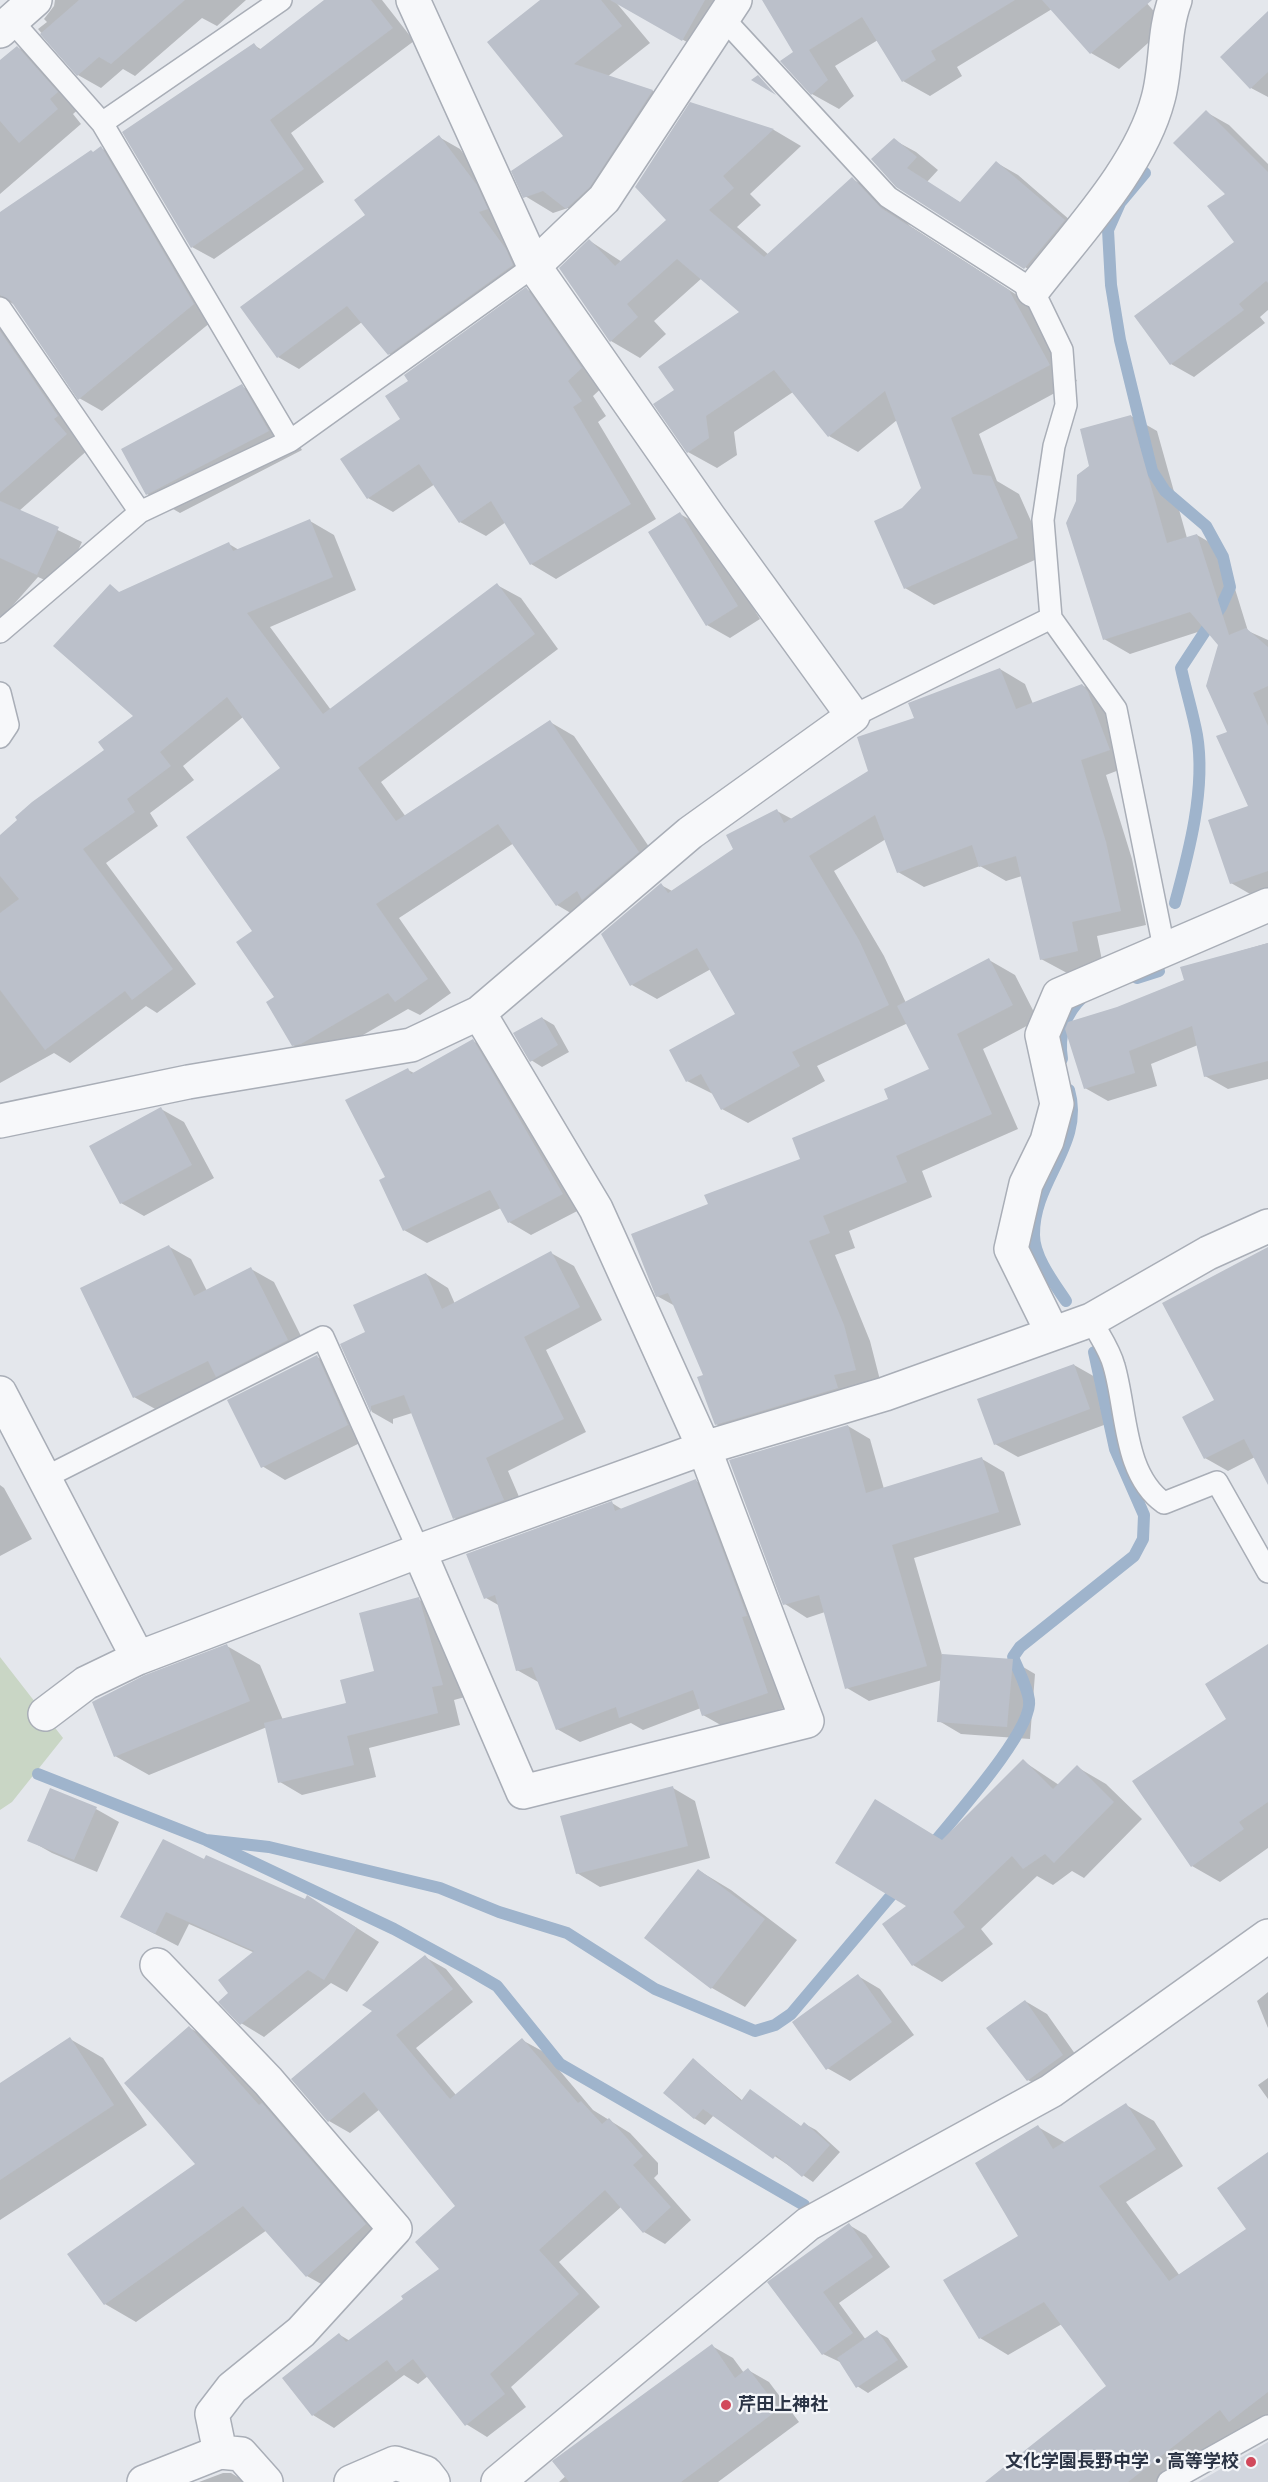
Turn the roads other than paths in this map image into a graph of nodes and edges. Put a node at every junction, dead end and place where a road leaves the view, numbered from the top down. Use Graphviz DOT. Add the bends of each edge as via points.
graph roads {
  1 [pos="281,0"];
  2 [pos="413,0"];
  3 [pos="1175,0"];
  4 [pos="729,9"];
  5 [pos="16,17"];
  6 [pos="102,123"];
  7 [pos="534,266"];
  8 [pos="1033,290"];
  9 [pos="0,308"];
  10 [pos="290,441"];
  11 [pos="140,512"];
  12 [pos="1051,618"];
  13 [pos="0,632"];
  14 [pos="0,693"];
  15 [pos="853,716"];
  16 [pos="0,737"];
  17 [pos="1268,905"];
  18 [pos="1164,948"];
  19 [pos="479,1012"];
  20 [pos="0,1121"];
  21 [pos="1268,1226"];
  22 [pos="1091,1320"];
  23 [pos="1052,1332"];
  24 [pos="0,1393"];
  25 [pos="704,1448"];
  26 [pos="46,1477"];
  27 [pos="419,1551"];
  28 [pos="1268,1572"];
  29 [pos="138,1658"];
  30 [pos="45,1714"];
  31 [pos="1268,1936"];
  32 [pos="157,1965"];
  33 [pos="1268,2426"];
  34 [pos="220,2452"];
  35 [pos="144,2482"];
  36 [pos="266,2482"];
  37 [pos="351,2482"];
  38 [pos="433,2482"];
  39 [pos="498,2482"];
  40 [pos="1168,2482"];
  1 -- 6 [label="lane"];
  2 -- 7 [label="street"];
  3 -- 8 [label="street" via="1158,99 1135,158"];
  4 -- 7 [label="street" via="604,199"];
  4 -- 8 [label="lane" via="888,197"];
  5 -- 6 [label="lane"];
  6 -- 10 [label="lane"];
  7 -- 10 [label="lane"];
  7 -- 15 [label="street"];
  8 -- 12 [label="lane" via="1062,350 1066,405 1054,446 1044,520"];
  9 -- 11 [label="lane"];
  10 -- 11 [label="lane"];
  11 -- 13 [label="lane"];
  12 -- 15 [label="lane"];
  12 -- 18 [label="lane" via="1116,709"];
  14 -- 16 [label="lane" via="8,725"];
  15 -- 19 [label="street" via="690,833"];
  17 -- 18 [label="street"];
  18 -- 23 [label="street" via="1059,995 1042,1035 1057,1104 1047,1141 1026,1184 1011,1249"];
  19 -- 20 [label="street" via="411,1045 188,1082"];
  19 -- 25 [label="street" via="596,1209"];
  21 -- 22 [label="street" via="1208,1253"];
  22 -- 23 [label="street"];
  22 -- 28 [label="lane" via="1114,1365 1134,1456 1150,1494 1164,1503 1217,1482"];
  23 -- 25 [label="street" via="885,1394"];
  24 -- 26 [label="street"];
  25 -- 27 [label="street"];
  25 -- 27 [label="street" via="807,1721 523,1792"];
  26 -- 27 [label="lane" via="323,1337"];
  26 -- 29 [label="street"];
  27 -- 29 [label="street"];
  29 -- 30 [label="street" via="86,1683"];
  31 -- 39 [label="street" via="1051,2091 808,2224"];
  32 -- 34 [label="street" via="268,2082 395,2229 302,2332 232,2388 212,2414"];
  33 -- 40 [label="lane"];
  34 -- 35 [label="street"];
  34 -- 36 [label="street" via="241,2454"];
  37 -- 38 [label="street" via="395,2463 426,2473"];
}
